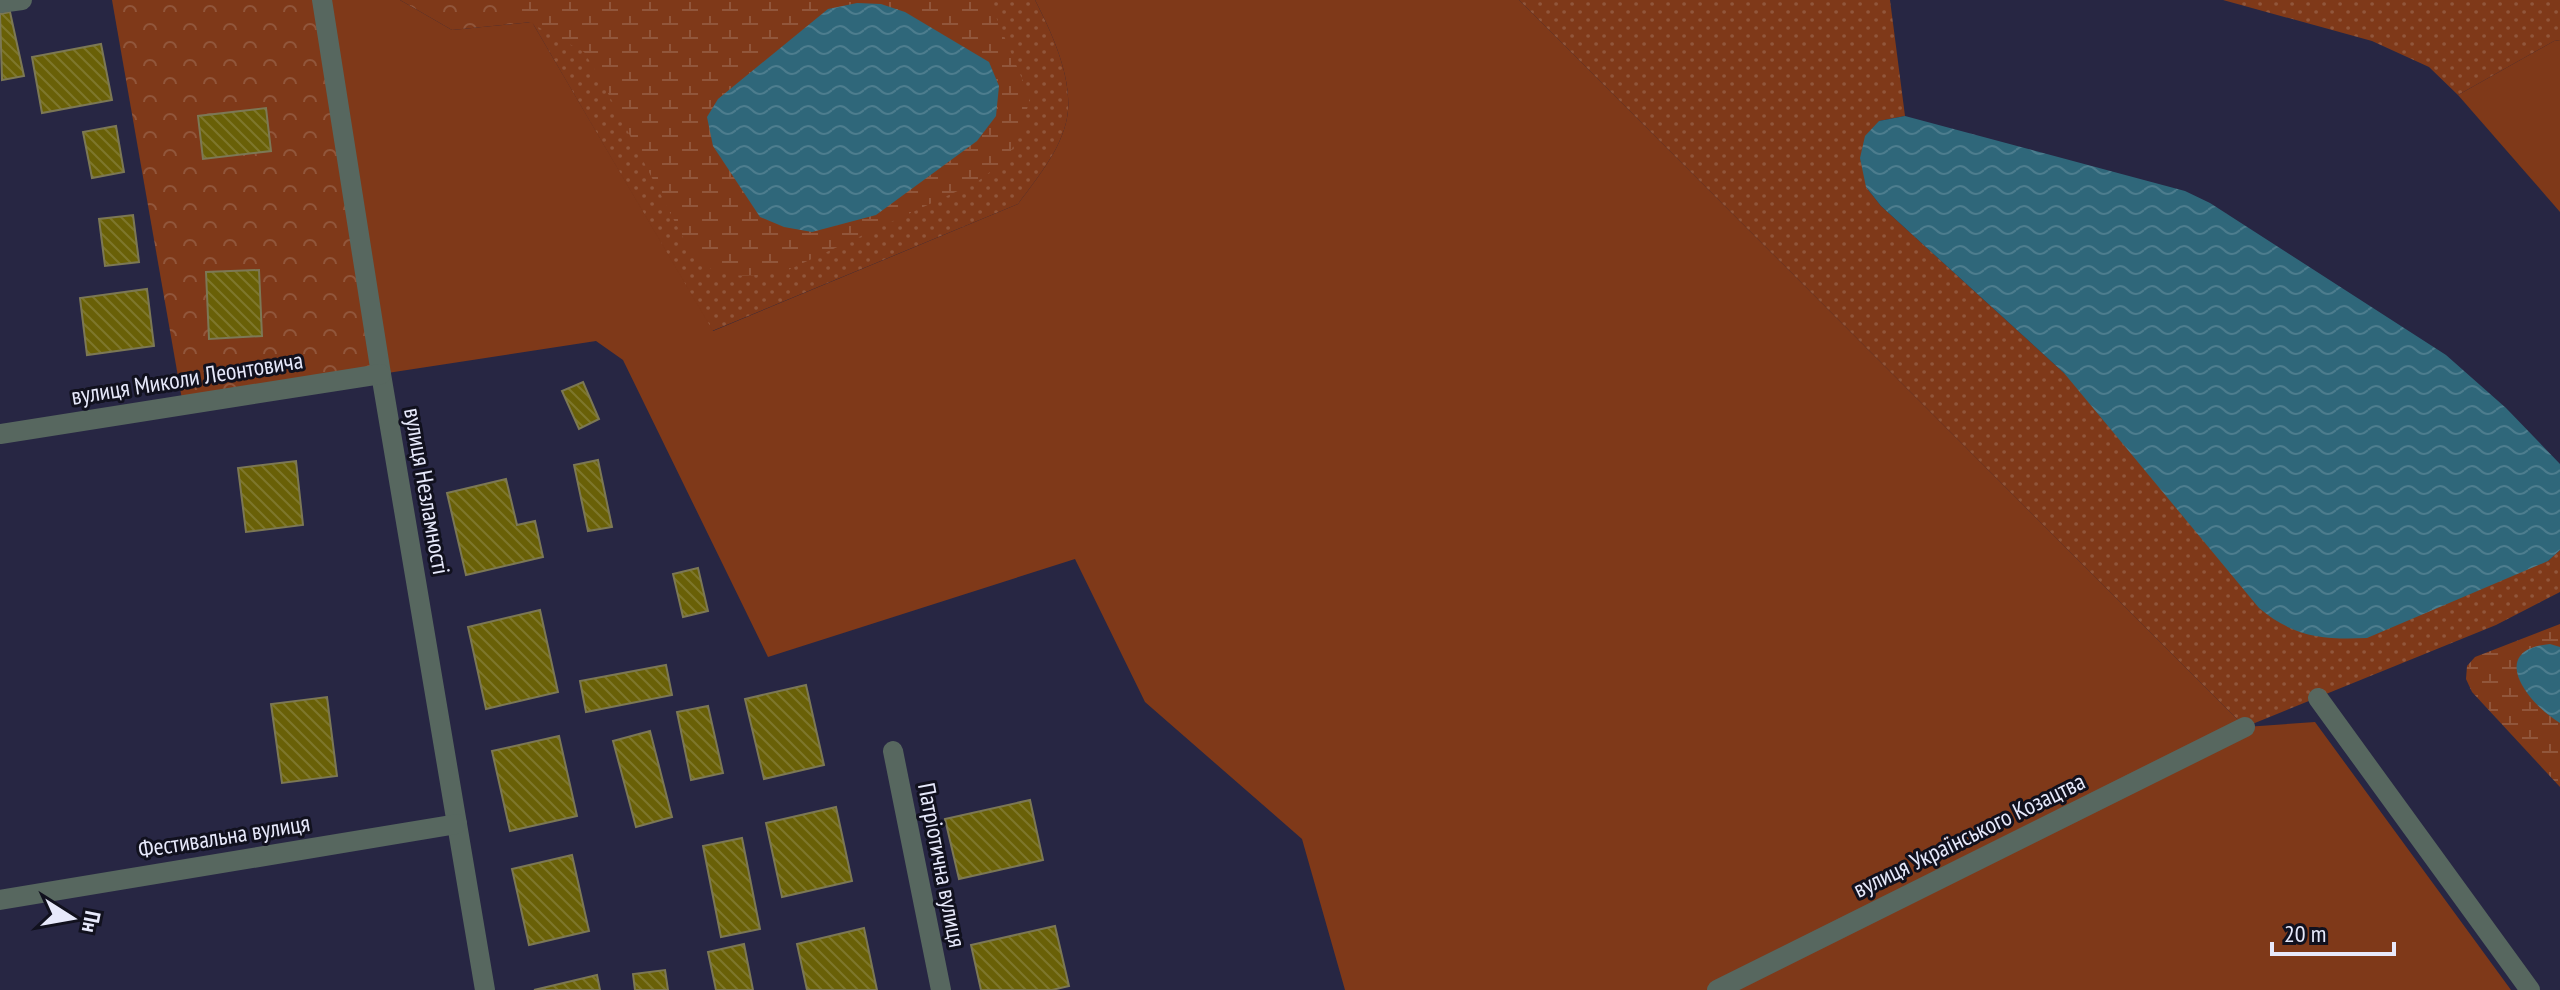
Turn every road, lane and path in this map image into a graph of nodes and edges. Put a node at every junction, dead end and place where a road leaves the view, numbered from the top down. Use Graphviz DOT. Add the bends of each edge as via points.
graph roads {
  1 [pos="22,0"];
  2 [pos="322,0"];
  3 [pos="0,3"];
  4 [pos="381,374"];
  5 [pos="0,434"];
  6 [pos="2318,698"];
  7 [pos="2245,727"];
  8 [pos="893,751"];
  9 [pos="457,824"];
  10 [pos="0,900"];
  11 [pos="485,990"];
  12 [pos="941,990"];
  13 [pos="1717,990"];
  14 [pos="2530,990"];
  1 -- 3 [label="street"];
  2 -- 4 [label="street, вулиця Незламності"];
  4 -- 5 [label="street, вулиця Миколи Леонтовича"];
  4 -- 9 [label="street, вулиця Незламності"];
  6 -- 14 [label="street"];
  7 -- 13 [label="street, вулиця Українського Козацтва"];
  8 -- 12 [label="street, Патріотична вулиця"];
  9 -- 10 [label="street, Фестивальна вулиця"];
  9 -- 11 [label="street, вулиця Незламності"];
}
